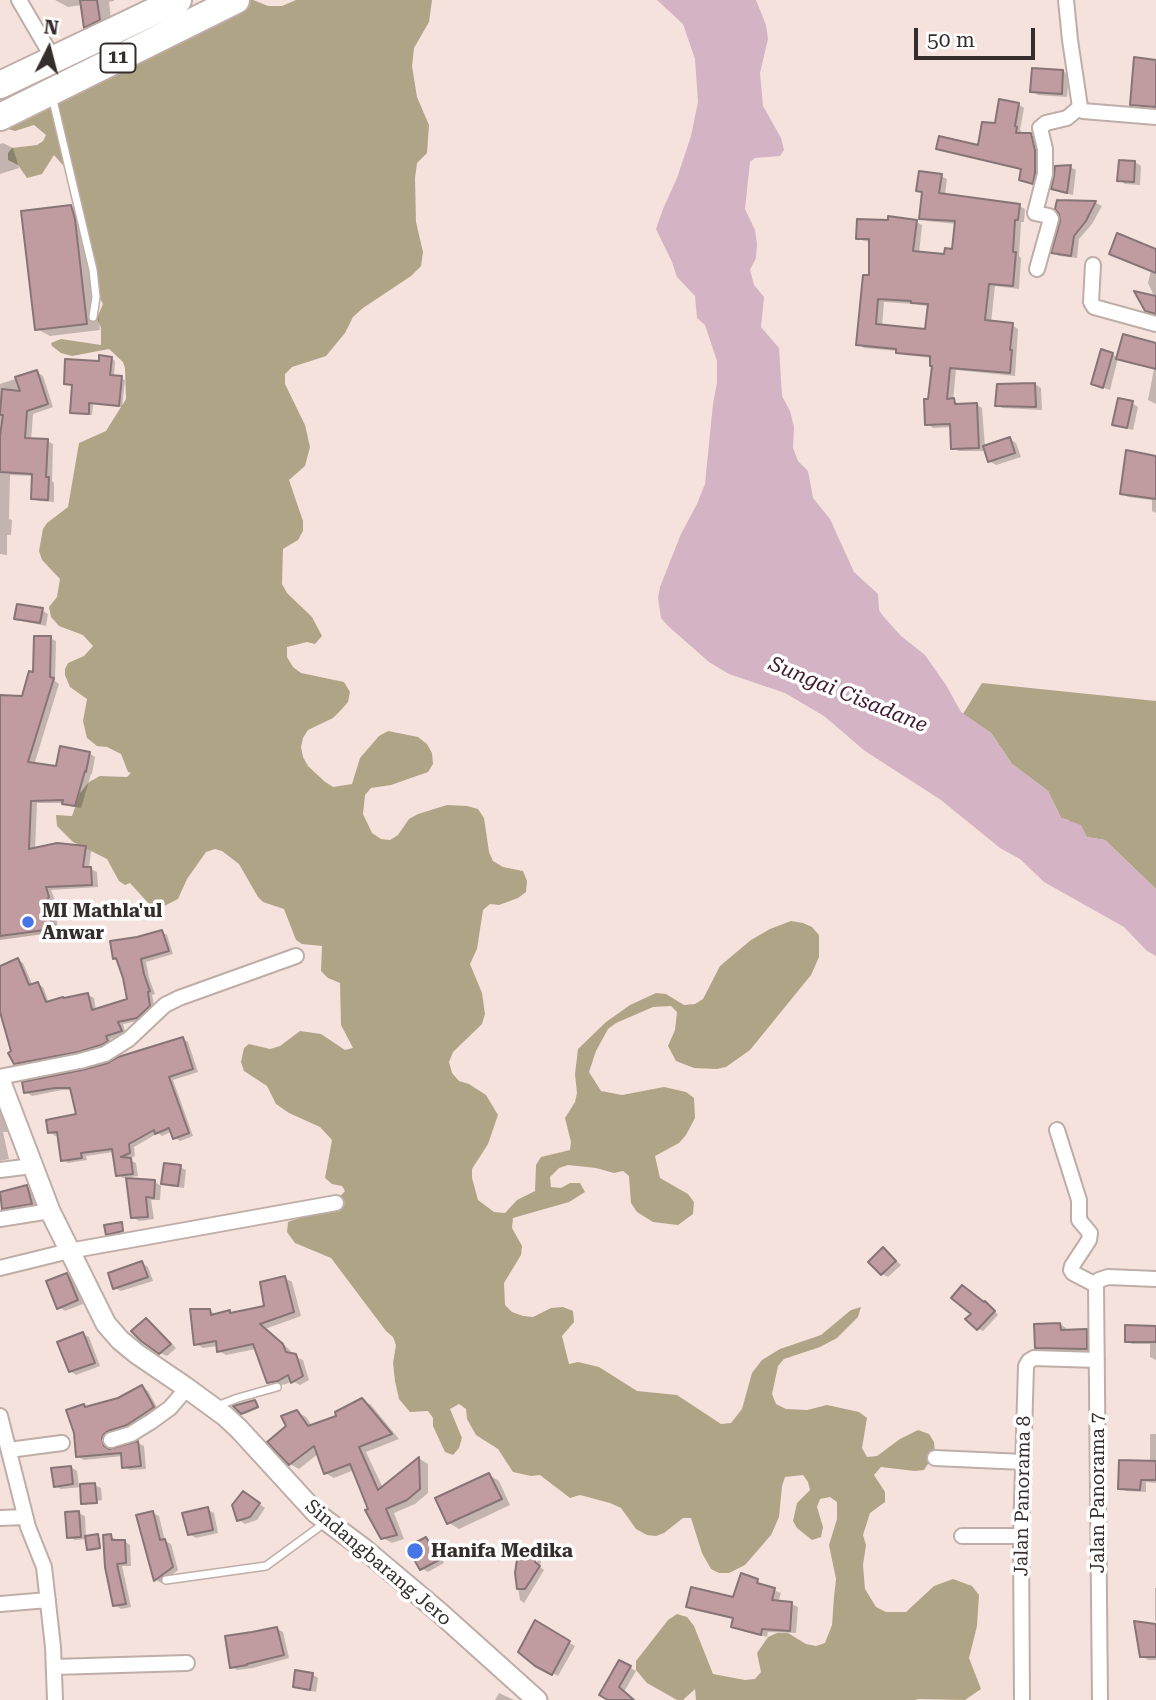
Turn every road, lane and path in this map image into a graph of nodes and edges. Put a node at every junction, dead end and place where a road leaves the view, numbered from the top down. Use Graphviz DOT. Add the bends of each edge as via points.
graph roads {
  1 [pos="19,0"];
  2 [pos="178,0"];
  3 [pos="236,0"];
  4 [pos="1066,0"];
  5 [pos="54,61"];
  6 [pos="0,85"];
  7 [pos="51,92"];
  8 [pos="1080,107"];
  9 [pos="0,117"];
  10 [pos="1156,117"];
  11 [pos="1093,265"];
  12 [pos="1037,270"];
  13 [pos="93,317"];
  14 [pos="1156,324"];
  15 [pos="296,956"];
  16 [pos="0,1079"];
  17 [pos="1058,1130"];
  18 [pos="32,1166"];
  19 [pos="0,1170"];
  20 [pos="336,1203"];
  21 [pos="50,1211"];
  22 [pos="0,1219"];
  23 [pos="69,1251"];
  24 [pos="0,1268"];
  25 [pos="1156,1279"];
  26 [pos="1096,1285"];
  27 [pos="1097,1360"];
  28 [pos="277,1387"];
  29 [pos="187,1388"];
  30 [pos="213,1407"];
  31 [pos="0,1416"];
  32 [pos="2,1431"];
  33 [pos="111,1440"];
  34 [pos="62,1443"];
  35 [pos="9,1450"];
  36 [pos="935,1458"];
  37 [pos="1024,1462"];
  38 [pos="25,1517"];
  39 [pos="0,1518"];
  40 [pos="327,1522"];
  41 [pos="962,1536"];
  42 [pos="1021,1536"];
  43 [pos="166,1580"];
  44 [pos="48,1600"];
  45 [pos="0,1604"];
  46 [pos="187,1663"];
  47 [pos="54,1667"];
  48 [pos="55,1700"];
  49 [pos="537,1700"];
  50 [pos="1022,1700"];
  51 [pos="1100,1700"];
  1 -- 5 [label="street"];
  2 -- 5 [label="highway, 11"];
  3 -- 7 [label="highway, 11"];
  4 -- 8 [label="street"];
  5 -- 6 [label="highway, 11"];
  7 -- 9 [label="highway, 11"];
  7 -- 13 [label="lane" via="93,270"];
  8 -- 10 [label="street" via="1086,112"];
  8 -- 12 [label="street" via="1067,118 1040,128 1045,174 1035,213 1051,219"];
  11 -- 14 [label="street" via="1092,305"];
  15 -- 16 [label="street" via="165,1005 123,1044 105,1054"];
  16 -- 18 [label="street, Sindangbarang Jero"];
  17 -- 26 [label="street" via="1079,1200 1079,1220 1090,1233 1071,1270"];
  18 -- 19 [label="street"];
  18 -- 21 [label="street, Sindangbarang Jero"];
  20 -- 23 [label="street"];
  21 -- 22 [label="street"];
  21 -- 23 [label="street, Sindangbarang Jero"];
  23 -- 24 [label="street"];
  23 -- 29 [label="street, Sindangbarang Jero" via="106,1324 137,1354"];
  25 -- 26 [label="street" via="1108,1277"];
  26 -- 27 [label="street, Jalan Panorama 7"];
  27 -- 37 [label="street, Jalan Panorama 8" via="1029,1361"];
  27 -- 51 [label="street, Jalan Panorama 7"];
  28 -- 30 [label="lane"];
  29 -- 30 [label="street, Sindangbarang Jero"];
  29 -- 33 [label="street" via="152,1421"];
  30 -- 40 [label="street, Sindangbarang Jero"];
  31 -- 32 [label="street"];
  32 -- 35 [label="street"];
  34 -- 35 [label="street"];
  35 -- 38 [label="street"];
  36 -- 37 [label="street"];
  37 -- 42 [label="street, Jalan Panorama 8"];
  38 -- 39 [label="street"];
  38 -- 44 [label="street" via="44,1567"];
  40 -- 43 [label="lane" via="266,1566"];
  40 -- 49 [label="street, Sindangbarang Jero" via="439,1612"];
  41 -- 42 [label="street"];
  42 -- 50 [label="street, Jalan Panorama 8"];
  44 -- 45 [label="street"];
  44 -- 47 [label="street"];
  46 -- 47 [label="street"];
  47 -- 48 [label="street"];
}
